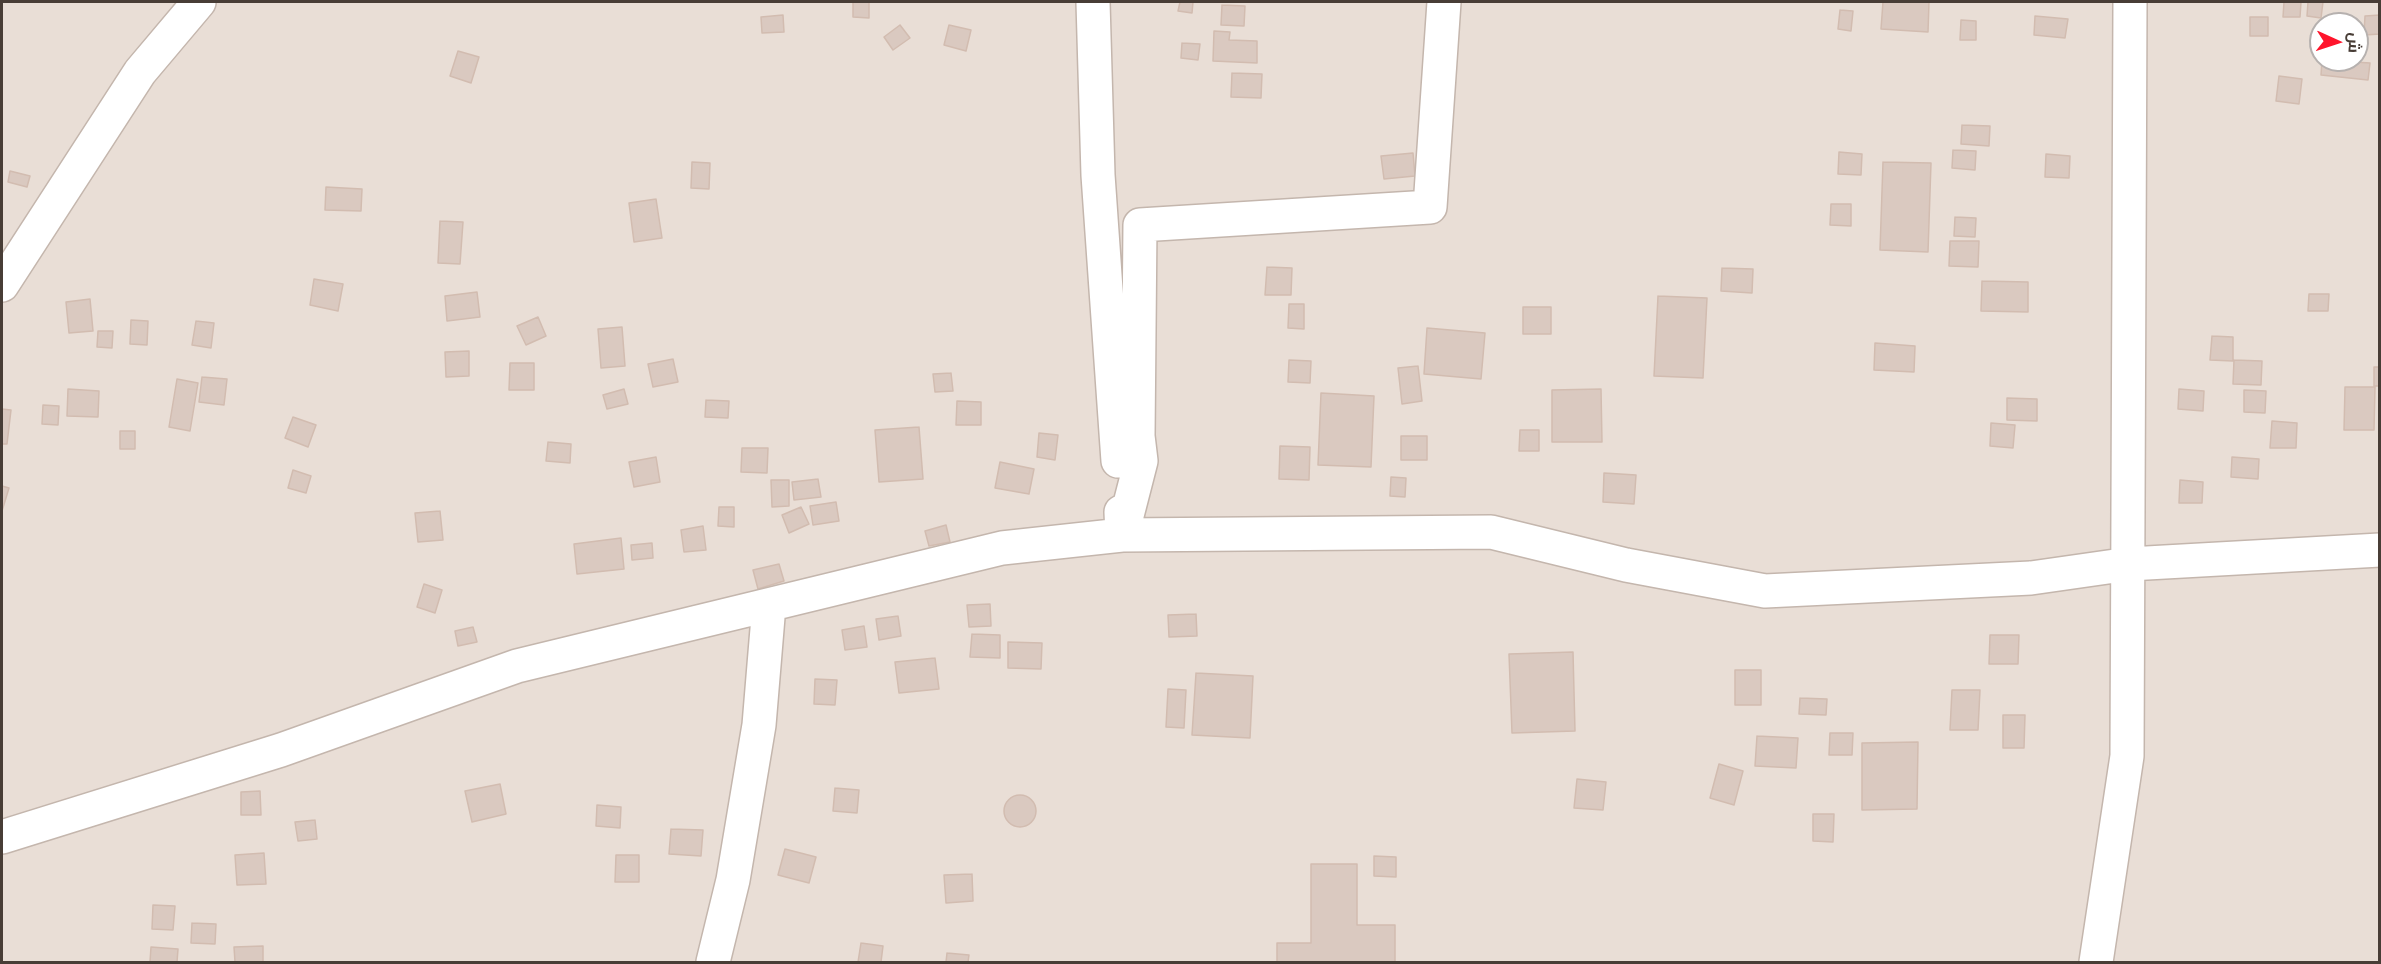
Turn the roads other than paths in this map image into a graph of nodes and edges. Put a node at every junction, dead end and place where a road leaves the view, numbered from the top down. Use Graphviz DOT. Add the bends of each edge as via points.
graph roads {
  1 [pos="199,2"];
  2 [pos="1093,2"];
  3 [pos="1444,2"];
  4 [pos="2130,2"];
  5 [pos="2,285"];
  6 [pos="1122,535"];
  7 [pos="2379,550"];
  8 [pos="2129,564"];
  9 [pos="769,605"];
  10 [pos="2,837"];
  11 [pos="713,963"];
  12 [pos="2096,963"];
  1 -- 5 [label="street" via="140,72"];
  2 -- 6 [label="street" via="1098,175"];
  3 -- 6 [label="street" via="1430,207 1140,225 1141,461"];
  4 -- 8 [label="street"];
  6 -- 8 [label="street" via="1491,532 1626,565 1765,591 2031,578"];
  6 -- 9 [label="street" via="1002,548"];
  7 -- 8 [label="street"];
  8 -- 12 [label="street" via="2127,756"];
  9 -- 10 [label="street" via="517,666 281,750"];
  9 -- 11 [label="street" via="759,725 733,880"];
}
